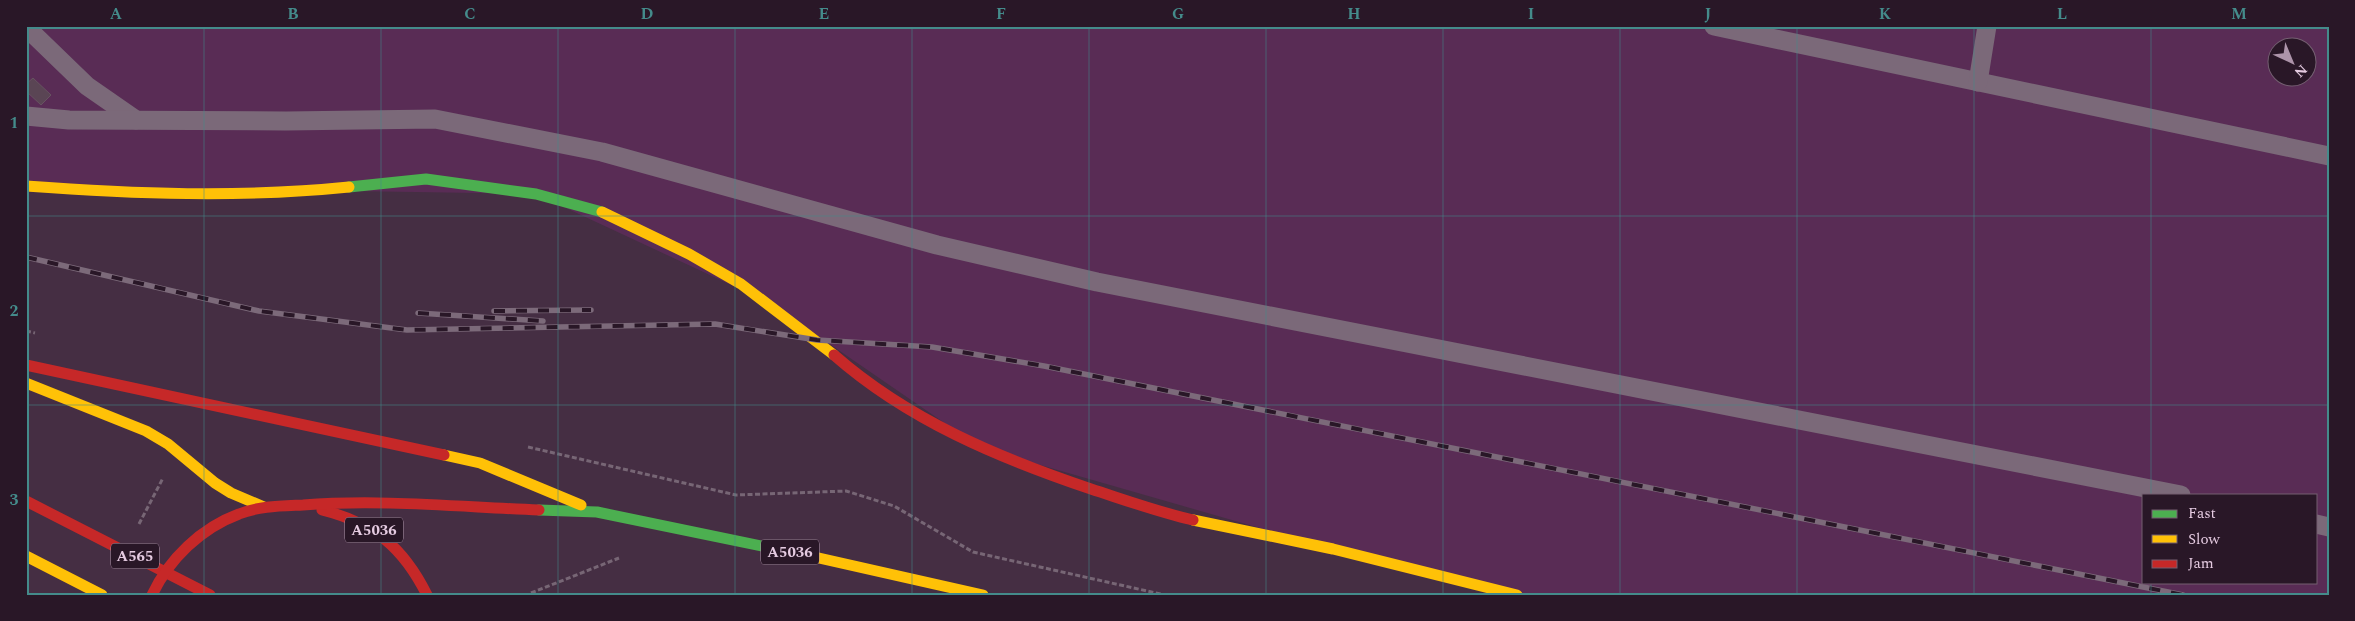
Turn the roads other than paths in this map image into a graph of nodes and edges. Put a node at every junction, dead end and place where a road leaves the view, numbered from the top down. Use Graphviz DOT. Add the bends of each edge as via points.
graph roads {
  1 [pos="1714,26"];
  2 [pos="1987,26"];
  3 [pos="29,28"];
  4 [pos="1978,82"];
  5 [pos="26,116"];
  6 [pos="136,120"];
  7 [pos="2329,156"];
  8 [pos="26,186"];
  9 [pos="26,365"];
  10 [pos="26,383"];
  11 [pos="2176,494"];
  12 [pos="26,501"];
  13 [pos="293,504"];
  14 [pos="264,508"];
  15 [pos="597,512"];
  16 [pos="32,559"];
  17 [pos="102,595"];
  18 [pos="152,595"];
  19 [pos="210,595"];
  20 [pos="427,595"];
  21 [pos="983,595"];
  22 [pos="1517,595"];
  1 -- 4 [label="lane"];
  2 -- 4 [label="lane"];
  3 -- 6 [label="lane" via="88,86"];
  4 -- 7 [label="lane"];
  5 -- 6 [label="lane"];
  6 -- 11 [label="lane" via="435,119 602,152 937,245 1098,282"];
  8 -- 22 [label="main road" via="120,193 217,195 426,179 536,194 608,214 689,254 741,284 817,340 859,377 925,420 981,448 1166,514 1333,549"];
  9 -- 15 [label="main road" via="480,463"];
  10 -- 14 [label="main road" via="146,431 168,444 214,483"];
  12 -- 19 [label="main road, A565"];
  13 -- 14 [label="main road, A5036"];
  13 -- 15 [label="main road, A5036" via="397,503"];
  13 -- 20 [label="main road, A5036" via="331,511 365,524 392,543 417,572"];
  14 -- 18 [label="main road, A5036" via="240,512 197,537 159,580"];
  15 -- 21 [label="main road, A5036"];
  16 -- 17 [label="main road"];
}
